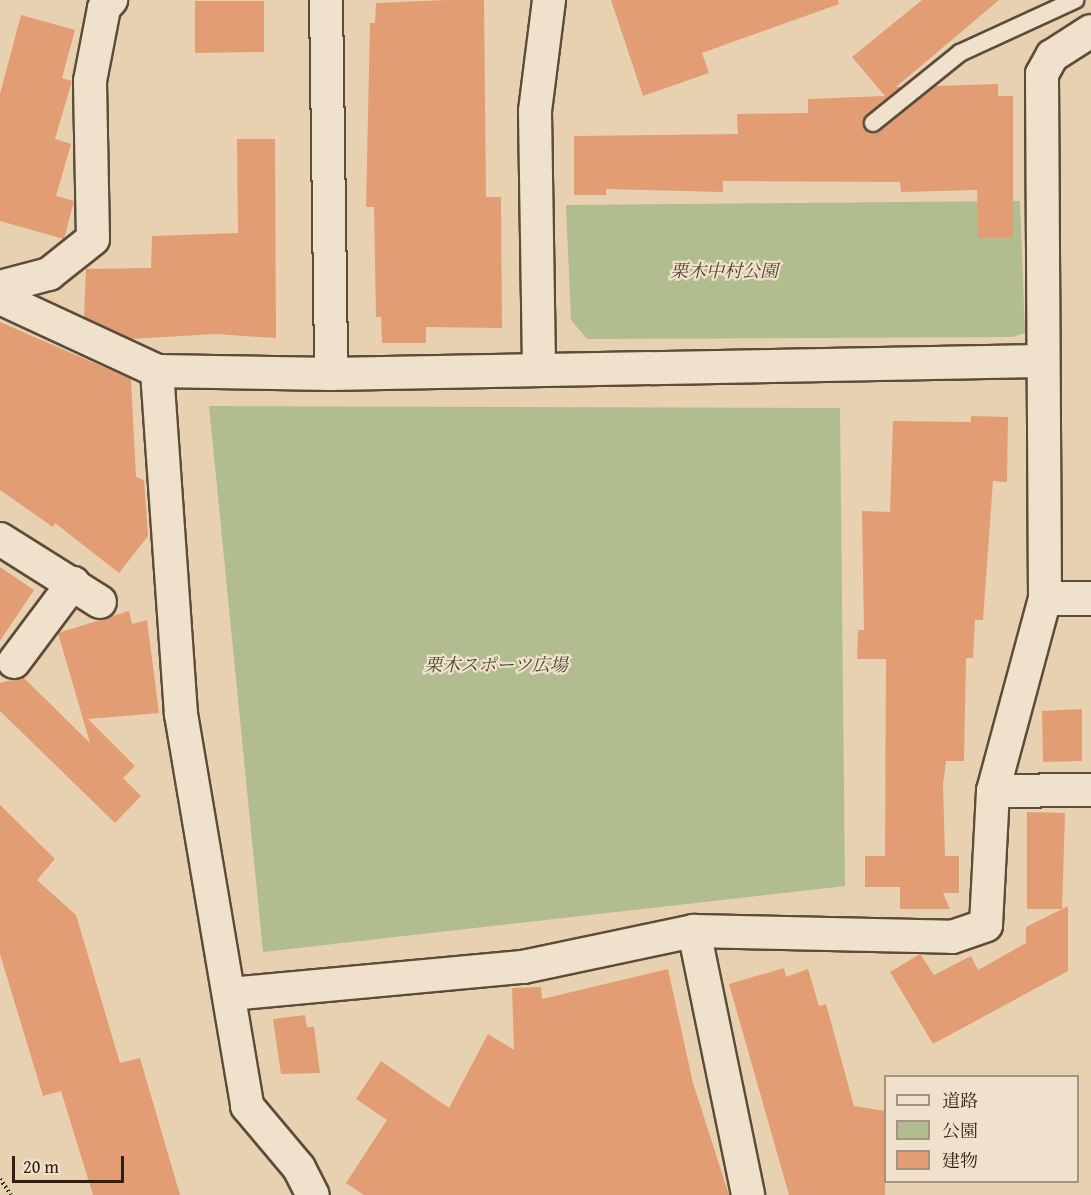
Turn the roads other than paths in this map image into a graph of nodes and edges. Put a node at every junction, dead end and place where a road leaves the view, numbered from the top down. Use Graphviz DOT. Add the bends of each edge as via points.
graph roads {
  1 [pos="111,0"];
  2 [pos="326,0"];
  3 [pos="549,0"];
  4 [pos="1075,0"];
  5 [pos="1091,31"];
  6 [pos="873,123"];
  7 [pos="0,287"];
  8 [pos="0,298"];
  9 [pos="1041,361"];
  10 [pos="539,367"];
  11 [pos="157,371"];
  12 [pos="331,374"];
  13 [pos="0,539"];
  14 [pos="73,583"];
  15 [pos="1045,598"];
  16 [pos="1091,598"];
  17 [pos="100,602"];
  18 [pos="14,662"];
  19 [pos="1091,790"];
  20 [pos="993,791"];
  21 [pos="694,931"];
  22 [pos="230,994"];
  23 [pos="313,1195"];
  24 [pos="748,1195"];
  1 -- 7 [label="street" via="104,8 90,81 93,239 49,274"];
  2 -- 12 [label="street"];
  3 -- 10 [label="street" via="535,111"];
  4 -- 6 [label="lane" via="960,53"];
  5 -- 9 [label="street" via="1052,56 1042,74"];
  8 -- 11 [label="street"];
  9 -- 10 [label="street"];
  9 -- 15 [label="street"];
  10 -- 12 [label="street"];
  11 -- 12 [label="street"];
  11 -- 22 [label="street" via="181,714"];
  13 -- 14 [label="street"];
  14 -- 17 [label="street"];
  14 -- 18 [label="street"];
  15 -- 16 [label="street"];
  15 -- 20 [label="street"];
  19 -- 20 [label="street"];
  20 -- 21 [label="street" via="986,925 952,937"];
  21 -- 22 [label="street" via="523,967"];
  21 -- 24 [label="street"];
  22 -- 23 [label="street" via="247,1106 299,1168"];
}
